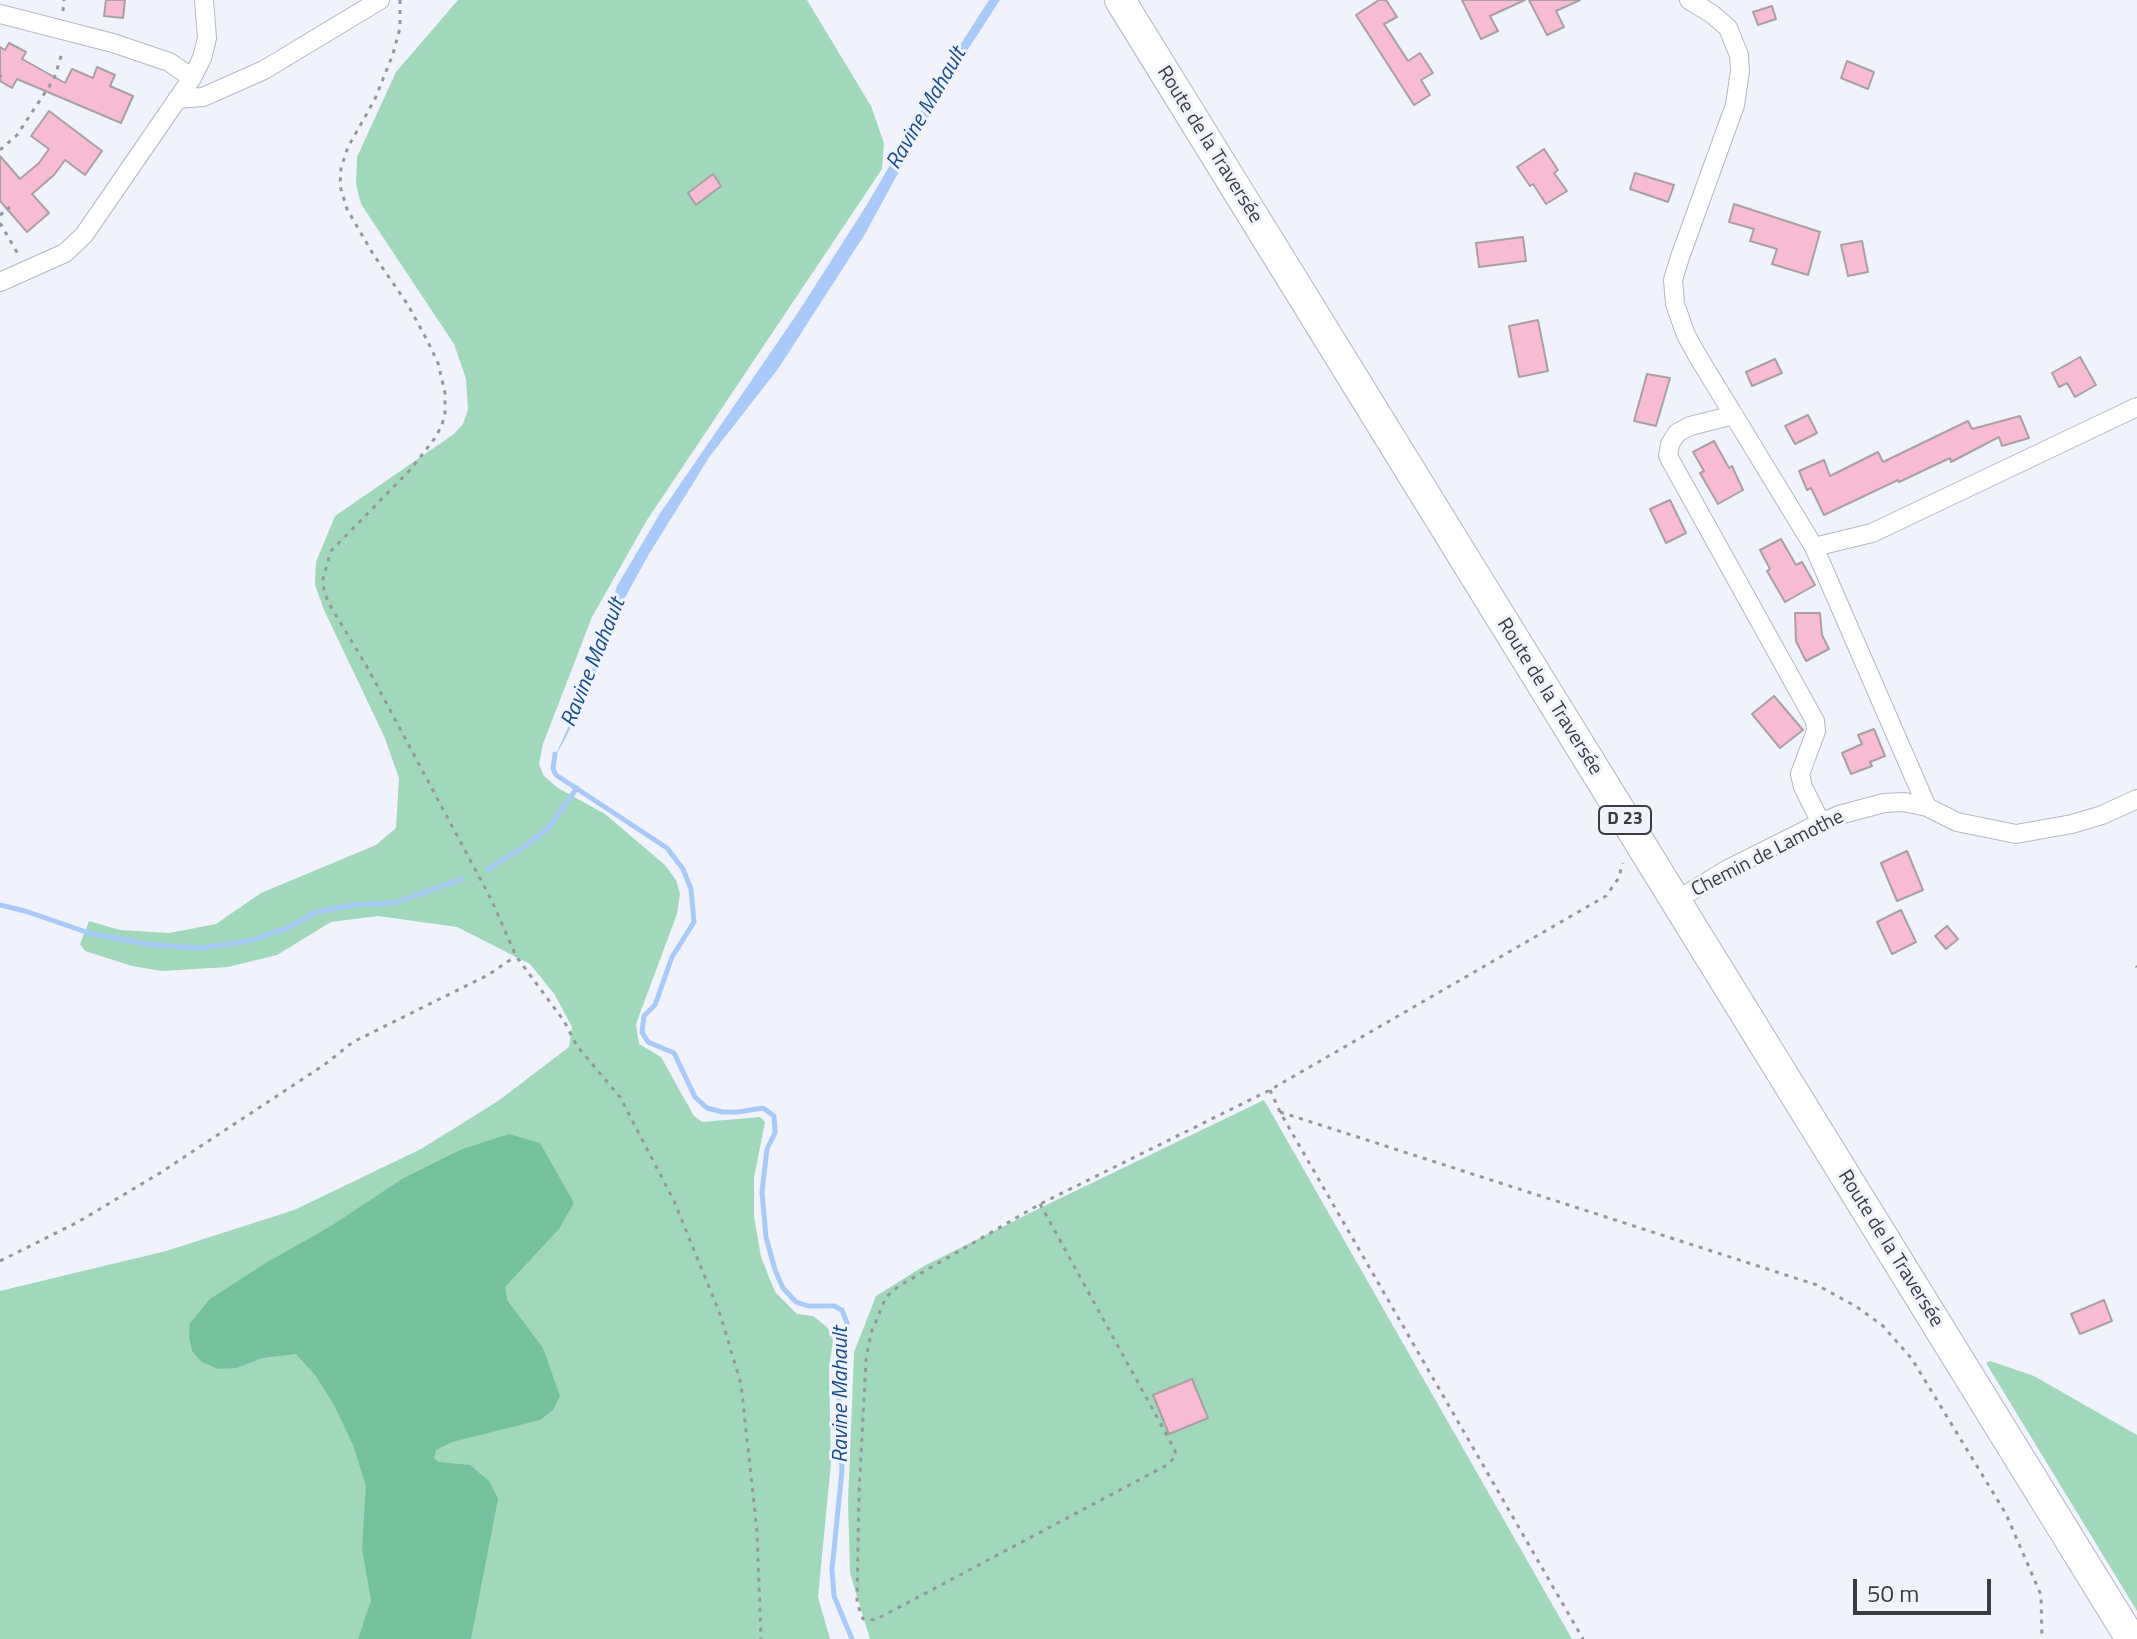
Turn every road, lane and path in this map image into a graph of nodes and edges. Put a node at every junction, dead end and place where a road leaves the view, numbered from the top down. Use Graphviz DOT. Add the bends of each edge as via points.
graph roads {
  1 [pos="204,0"];
  2 [pos="380,0"];
  3 [pos="400,0"];
  4 [pos="1120,0"];
  5 [pos="1689,0"];
  6 [pos="0,14"];
  7 [pos="68,33"];
  8 [pos="192,78"];
  9 [pos="177,99"];
  10 [pos="0,150"];
  11 [pos="10,207"];
  12 [pos="0,215"];
  13 [pos="0,223"];
  14 [pos="17,251"];
  15 [pos="0,282"];
  16 [pos="2137,407"];
  17 [pos="1734,415"];
  18 [pos="1814,547"];
  19 [pos="2137,799"];
  20 [pos="1927,807"];
  21 [pos="1821,823"];
  22 [pos="1633,833"];
  23 [pos="1675,901"];
  24 [pos="516,956"];
  25 [pos="1270,1090"];
  26 [pos="1280,1112"];
  27 [pos="1040,1204"];
  28 [pos="0,1261"];
  29 [pos="761,1639"];
  30 [pos="1583,1639"];
  31 [pos="2042,1639"];
  32 [pos="2131,1639"];
  1 -- 8 [label="street" via="207,38"];
  2 -- 9 [label="street" via="264,70 203,97"];
  3 -- 24 [label="path" via="393,54 348,147 340,186 347,209 438,363 445,413 435,438 411,469 331,551 324,590 492,901"];
  4 -- 22 [label="main road, Route de la Traversée / D 23"];
  5 -- 17 [label="street" via="1728,28 1740,71 1735,105 1673,280 1675,304 1686,335"];
  6 -- 7 [label="street"];
  7 -- 8 [label="street" via="169,62"];
  7 -- 10 [label="path" via="54,79 17,135"];
  8 -- 9 [label="street"];
  9 -- 15 [label="street" via="75,246"];
  11 -- 12 [label="path"];
  13 -- 14 [label="path"];
  16 -- 18 [label="street" via="1872,533"];
  17 -- 18 [label="street"];
  17 -- 21 [label="street" via="1677,433 1668,456 1815,721 1800,774"];
  18 -- 20 [label="street"];
  19 -- 20 [label="street, Chemin de Lamothe" via="2072,824 2016,834 1957,822"];
  20 -- 21 [label="street, Chemin de Lamothe" via="1884,803"];
  21 -- 23 [label="street, Chemin de Lamothe"];
  22 -- 23 [label="main road, Route de la Traversée / D 23"];
  22 -- 25 [label="path" via="1618,879 1606,896"];
  23 -- 32 [label="main road, Route de la Traversée / D 23"];
  24 -- 28 [label="path" via="353,1042 160,1173"];
  24 -- 29 [label="path" via="634,1121 720,1314 741,1384 757,1531"];
  25 -- 26 [label="path"];
  25 -- 27 [label="path"];
  26 -- 30 [label="path"];
  26 -- 31 [label="path" via="1817,1285 1857,1307 1883,1326 1912,1359 2006,1514 2041,1595"];
  27 -- 27 [label="path" via="899,1286 880,1311 866,1360 857,1603 863,1619 875,1620 1175,1457"];
}
